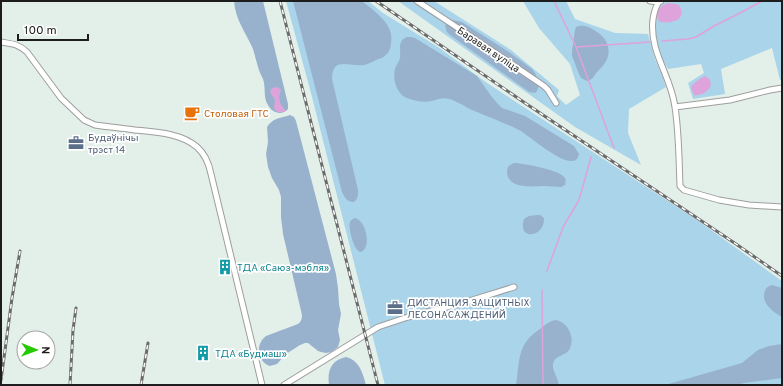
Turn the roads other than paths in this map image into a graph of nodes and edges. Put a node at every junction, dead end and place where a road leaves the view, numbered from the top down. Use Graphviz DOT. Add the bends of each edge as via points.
graph roads {
  1 [pos="417,1"];
  2 [pos="650,1"];
  3 [pos="660,1"];
  4 [pos="1,42"];
  5 [pos="782,88"];
  6 [pos="556,103"];
  7 [pos="675,107"];
  8 [pos="782,208"];
  9 [pos="514,286"];
  10 [pos="262,385"];
  11 [pos="284,385"];
  1 -- 6 [label="street, Баравая вуліца" via="544,86"];
  2 -- 3 [label="street"];
  3 -- 7 [label="street" via="655,10 653,38"];
  4 -- 10 [label="street" via="16,44 27,52 62,98 84,120 95,125 173,136 188,141 201,152 211,174"];
  5 -- 7 [label="street" via="730,100"];
  7 -- 8 [label="street" via="680,186 684,190 719,200"];
  9 -- 11 [label="street" via="378,327"];
}
